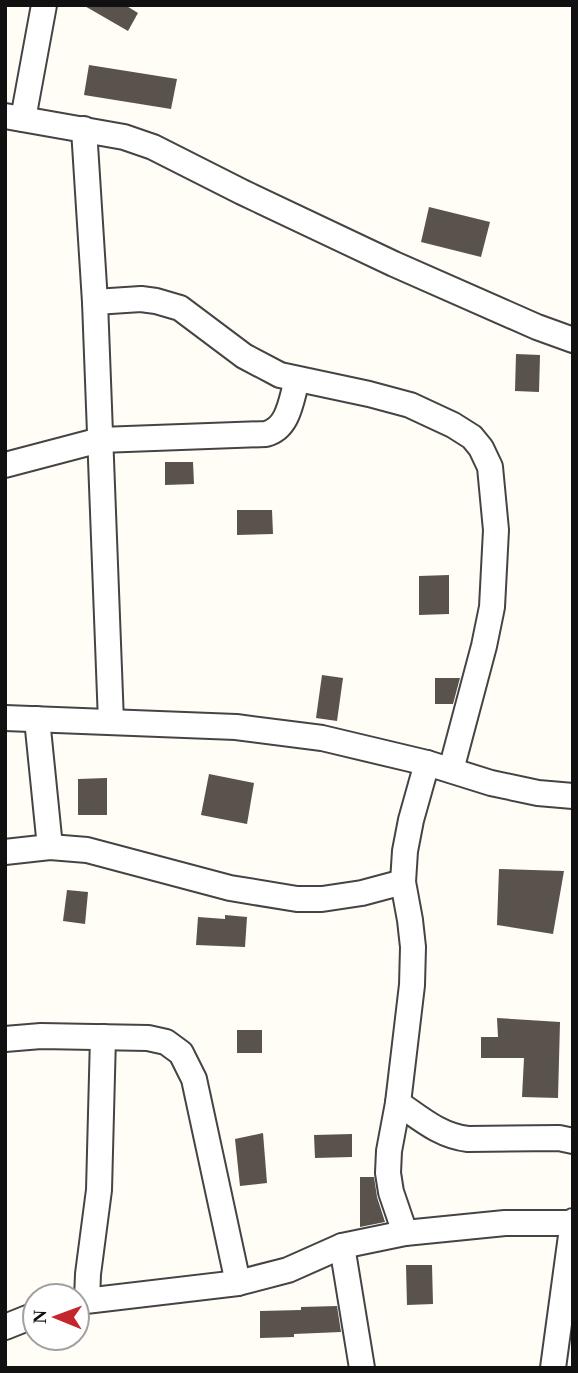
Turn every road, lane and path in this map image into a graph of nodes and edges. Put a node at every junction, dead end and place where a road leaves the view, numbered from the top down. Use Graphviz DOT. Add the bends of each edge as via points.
graph roads {
  1 [pos="44,5"];
  2 [pos="14,118"];
  3 [pos="84,129"];
  4 [pos="95,302"];
  5 [pos="573,340"];
  6 [pos="297,380"];
  7 [pos="100,440"];
  8 [pos="5,465"];
  9 [pos="5,718"];
  10 [pos="37,719"];
  11 [pos="111,722"];
  12 [pos="427,763"];
  13 [pos="451,771"];
  14 [pos="573,796"];
  15 [pos="50,847"];
  16 [pos="5,852"];
  17 [pos="403,882"];
  18 [pos="103,1037"];
  19 [pos="5,1040"];
  20 [pos="398,1103"];
  21 [pos="573,1141"];
  22 [pos="572,1222"];
  23 [pos="405,1233"];
  24 [pos="342,1246"];
  25 [pos="86,1282"];
  26 [pos="238,1283"];
  27 [pos="91,1300"];
  28 [pos="362,1368"];
  29 [pos="553,1368"];
  1 -- 2 [label="street"];
  2 -- 3 [label="street"];
  3 -- 4 [label="street"];
  3 -- 5 [label="street" via="153,147 394,264"];
  4 -- 6 [label="street" via="141,299 180,308 244,356"];
  4 -- 7 [label="street"];
  6 -- 7 [label="street" via="288,413 274,432"];
  6 -- 13 [label="street" via="410,405 472,437 490,467 496,530 492,607"];
  7 -- 8 [label="street"];
  7 -- 11 [label="street"];
  9 -- 10 [label="street"];
  10 -- 11 [label="street"];
  10 -- 15 [label="street"];
  11 -- 12 [label="street" via="236,727 322,738"];
  12 -- 13 [label="street"];
  12 -- 17 [label="street" via="411,820"];
  13 -- 14 [label="street" via="538,793"];
  15 -- 16 [label="street"];
  15 -- 17 [label="street" via="87,850 230,888 297,899 362,894"];
  17 -- 20 [label="street" via="413,947"];
  18 -- 19 [label="street"];
  18 -- 25 [label="street" via="99,1190"];
  18 -- 26 [label="street" via="148,1038 166,1042 180,1053 194,1079"];
  20 -- 21 [label="street" via="455,1138"];
  20 -- 23 [label="street" via="388,1173"];
  22 -- 23 [label="street"];
  22 -- 29 [label="street"];
  23 -- 24 [label="street"];
  24 -- 26 [label="street" via="288,1270"];
  24 -- 28 [label="street"];
  26 -- 27 [label="street"];
}
